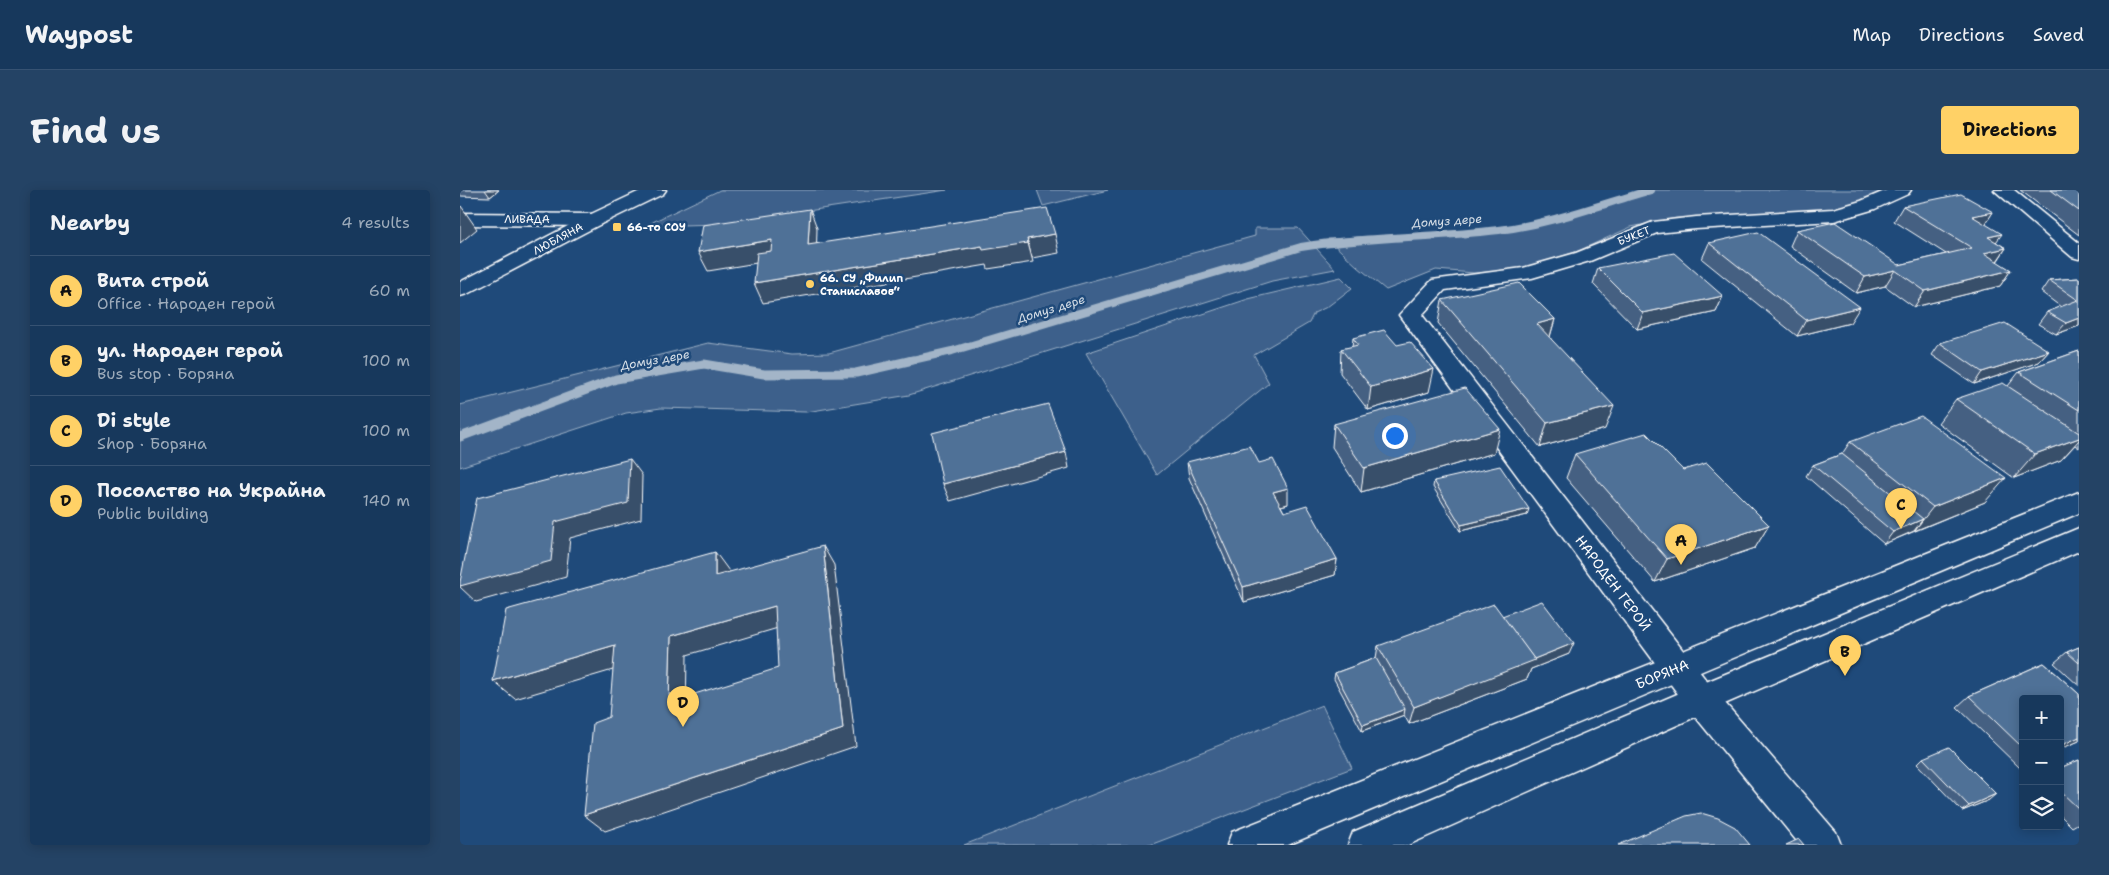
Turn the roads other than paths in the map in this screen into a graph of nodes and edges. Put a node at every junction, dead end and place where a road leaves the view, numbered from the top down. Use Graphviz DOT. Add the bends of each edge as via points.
graph roads {
  1 [pos="657,190"];
  2 [pos="1902,190"];
  3 [pos="2003,190"];
  4 [pos="460,219"];
  5 [pos="594,220"];
  6 [pos="2079,253"];
  7 [pos="460,290"];
  8 [pos="1410,315"];
  9 [pos="2079,502"];
  10 [pos="2079,539"];
  11 [pos="1678,667"];
  12 [pos="1701,699"];
  13 [pos="1379,843"];
  14 [pos="1245,845"];
  15 [pos="1823,845"];
  1 -- 5 [label="street, ЛЮБЛЯНА"];
  2 -- 8 [label="street, БУКЕТ" via="1834,215 1653,228 1583,256 1525,274 1439,284"];
  3 -- 6 [label="street"];
  4 -- 5 [label="street, ЛИВАДА"];
  5 -- 7 [label="street, ЛЮБЛЯНА"];
  8 -- 11 [label="street, НАРОДЕН ГЕРОЙ"];
  9 -- 11 [label="street, БОРЯНА"];
  10 -- 12 [label="street"];
  11 -- 12 [label="street, НАРОДЕН ГЕРОЙ"];
  11 -- 14 [label="street, БОРЯНА"];
  12 -- 13 [label="street"];
  12 -- 15 [label="street, НАРОДЕН ГЕРОЙ"];
}
